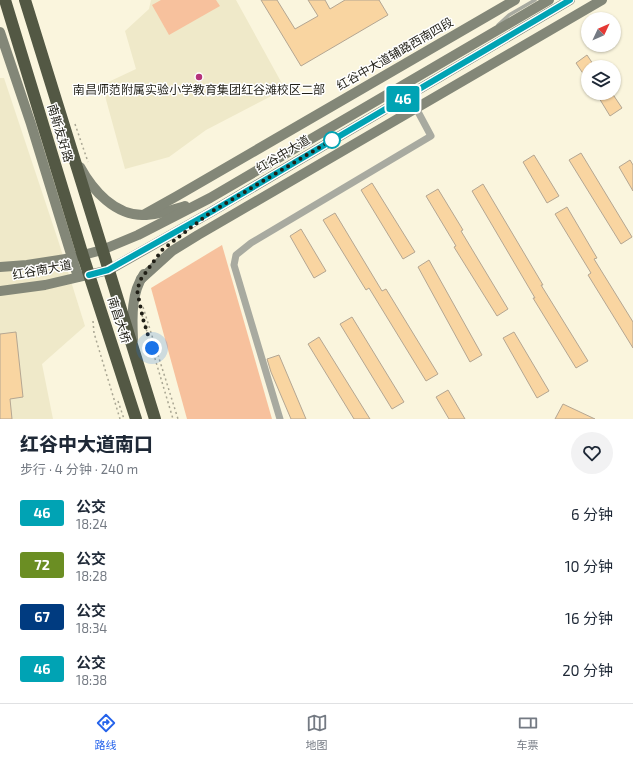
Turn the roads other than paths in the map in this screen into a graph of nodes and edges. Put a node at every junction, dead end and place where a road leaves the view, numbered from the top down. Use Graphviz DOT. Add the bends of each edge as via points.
graph roads {
  1 [pos="5,0"];
  2 [pos="25,0"];
  3 [pos="515,0"];
  4 [pos="535,0"];
  5 [pos="549,0"];
  6 [pos="570,0"];
  7 [pos="602,0"];
  8 [pos="0,32"];
  9 [pos="481,40"];
  10 [pos="468,47"];
  11 [pos="473,57"];
  12 [pos="416,108"];
  13 [pos="71,151"];
  14 [pos="210,198"];
  15 [pos="211,212"];
  16 [pos="143,215"];
  17 [pos="102,250"];
  18 [pos="78,257"];
  19 [pos="0,267"];
  20 [pos="108,270"];
  21 [pos="84,276"];
  22 [pos="141,279"];
  23 [pos="0,291"];
  24 [pos="133,348"];
  25 [pos="136,419"];
  26 [pos="155,419"];
  27 [pos="280,419"];
  1 -- 18 [label="highway, 南斯友好路"];
  2 -- 13 [label="highway, 南斯友好路"];
  3 -- 16 [label="main road, 红谷中大道辅路西南四段"];
  4 -- 9 [label="lane" via="509,15"];
  5 -- 9 [label="main road, 红谷中大道"];
  6 -- 11 [label="main road, 红谷中大道"];
  7 -- 12 [label="main road"];
  8 -- 18 [label="main road"];
  9 -- 10 [label="main road, 红谷中大道"];
  10 -- 11 [label="main road"];
  10 -- 14 [label="main road, 红谷中大道"];
  11 -- 15 [label="main road, 红谷中大道"];
  12 -- 22 [label="main road" via="172,251"];
  12 -- 27 [label="street" via="431,136 251,243 236,255 234,266"];
  13 -- 16 [label="main road" via="86,178 99,194 112,205"];
  13 -- 17 [label="highway, 南斯友好路"];
  14 -- 16 [label="main road"];
  14 -- 17 [label="main road, 红谷中大道" via="138,235"];
  15 -- 20 [label="main road, 红谷中大道"];
  15 -- 22 [label="main road" via="162,250"];
  17 -- 18 [label="main road, 红谷中大道"];
  17 -- 20 [label="highway, 南斯友好路"];
  18 -- 19 [label="main road, 红谷南大道"];
  18 -- 21 [label="highway, 南斯友好路"];
  20 -- 21 [label="main road, 红谷中大道"];
  20 -- 24 [label="highway, 南昌大桥"];
  21 -- 23 [label="main road, 红谷南大道" via="45,285"];
  21 -- 25 [label="highway, 南昌大桥"];
  22 -- 24 [label="main road" via="132,311"];
  24 -- 26 [label="highway, 南昌大桥"];
}
